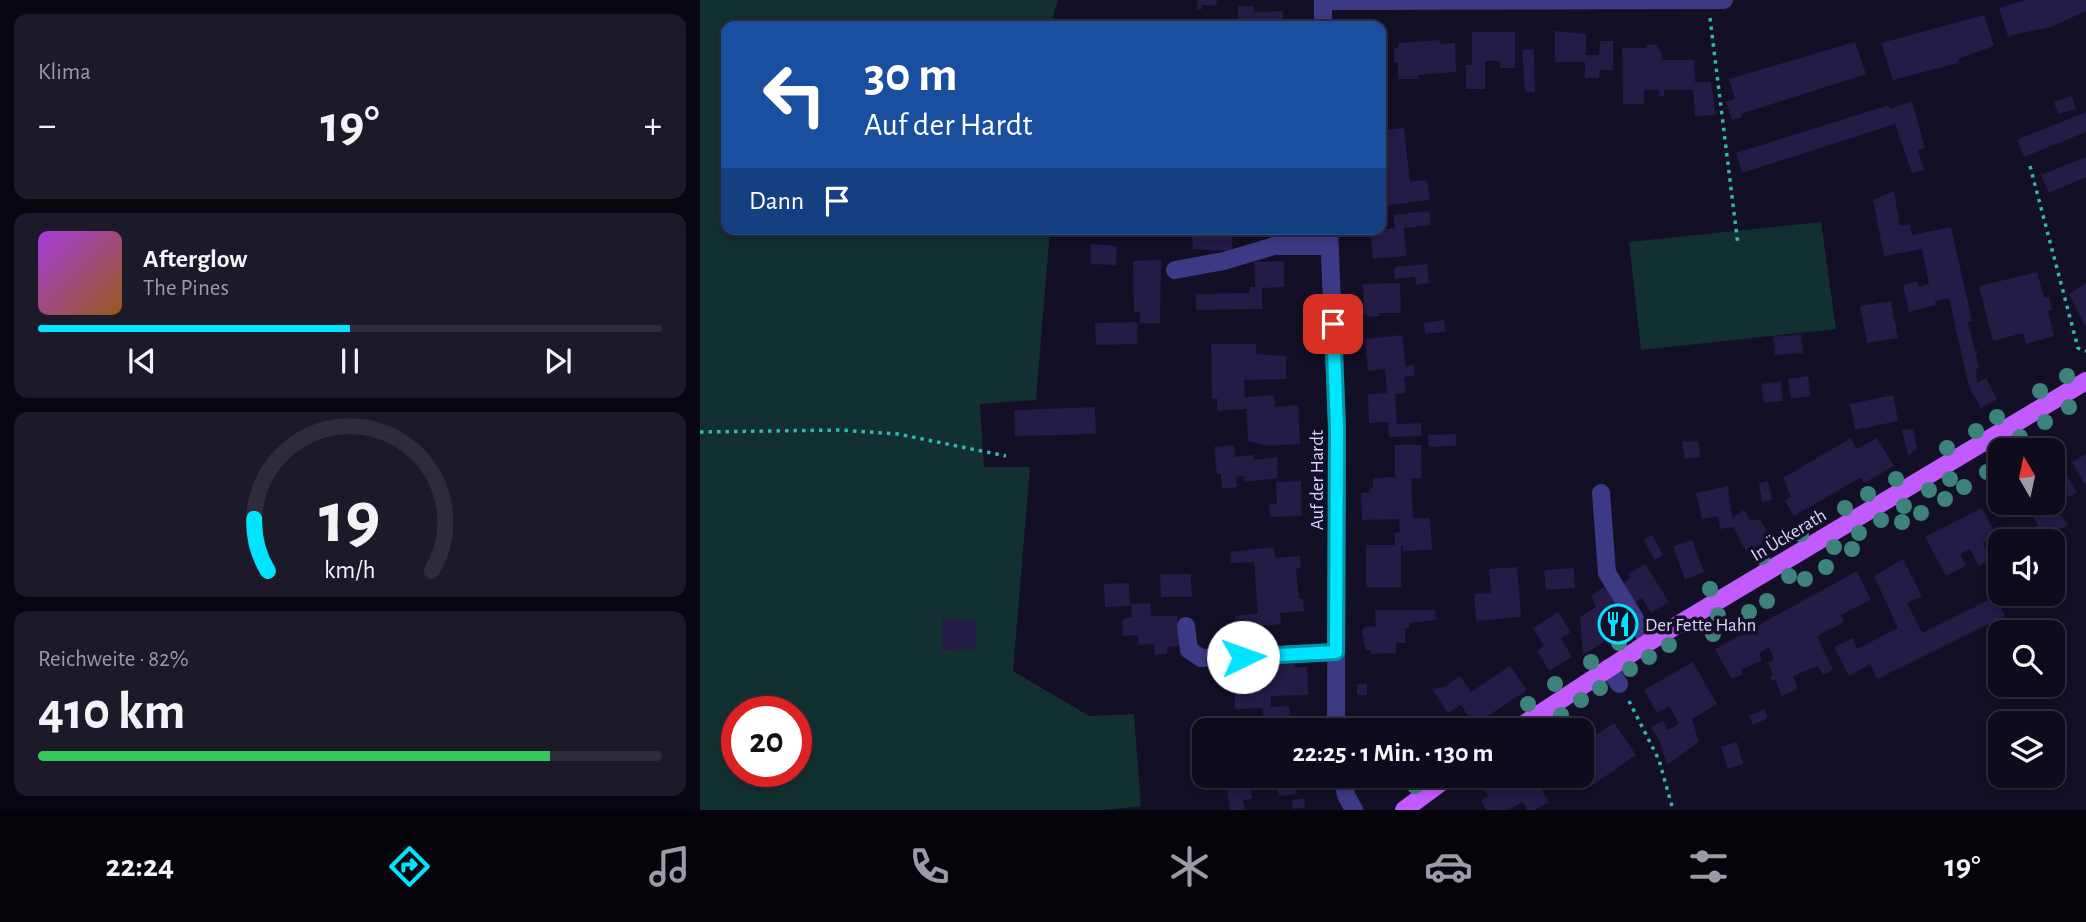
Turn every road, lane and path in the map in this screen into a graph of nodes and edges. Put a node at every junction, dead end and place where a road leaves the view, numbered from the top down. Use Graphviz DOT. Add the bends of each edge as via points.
graph roads {
  1 [pos="1323,1"];
  2 [pos="1708,1"];
  3 [pos="1323,21"];
  4 [pos="2030,166"];
  5 [pos="1330,237"];
  6 [pos="1738,245"];
  7 [pos="1175,270"];
  8 [pos="2086,351"];
  9 [pos="2086,381"];
  10 [pos="700,432"];
  11 [pos="1006,456"];
  12 [pos="1601,493"];
  13 [pos="1186,626"];
  14 [pos="1649,642"];
  15 [pos="1336,652"];
  16 [pos="1608,668"];
  17 [pos="1619,684"];
  18 [pos="1336,718"];
  19 [pos="1533,718"];
  20 [pos="1345,788"];
  21 [pos="1434,788"];
  22 [pos="1354,810"];
  23 [pos="1404,810"];
  24 [pos="1673,810"];
  1 -- 2 [label="street"];
  1 -- 3 [label="street"];
  2 -- 6 [label="path"];
  4 -- 8 [label="path" via="2078,348"];
  5 -- 7 [label="street"];
  5 -- 15 [label="street, Auf der Hardt" via="1337,428"];
  9 -- 14 [label="main road, In Ückerath"];
  10 -- 11 [label="path" via="898,434"];
  12 -- 14 [label="street" via="1607,573"];
  13 -- 15 [label="street" via="1189,650 1201,657"];
  14 -- 16 [label="main road, In Ückerath"];
  15 -- 18 [label="street, Auf der Hardt"];
  16 -- 17 [label="street"];
  16 -- 19 [label="main road, In Ückerath"];
  17 -- 24 [label="path" via="1659,760"];
  20 -- 22 [label="street"];
  21 -- 23 [label="main road"];
}
